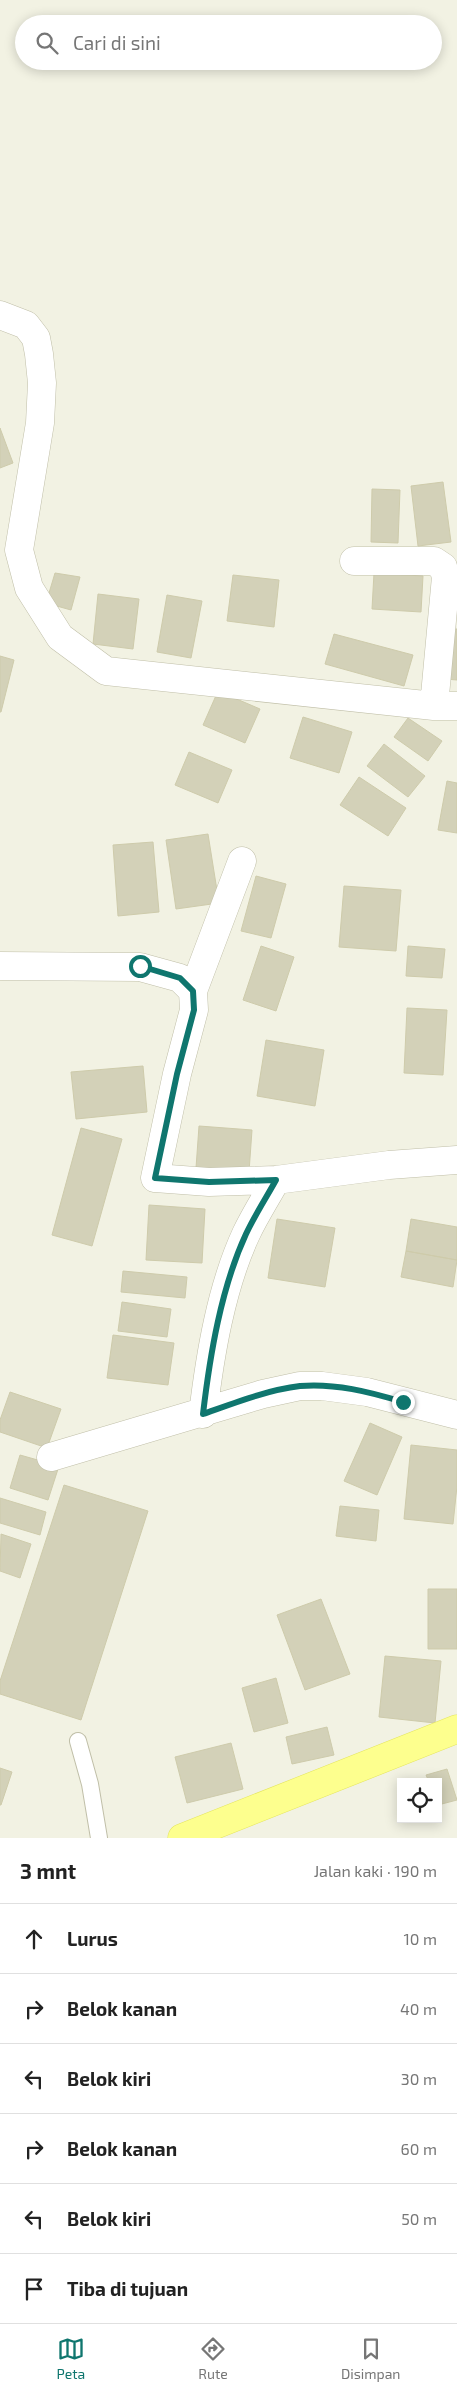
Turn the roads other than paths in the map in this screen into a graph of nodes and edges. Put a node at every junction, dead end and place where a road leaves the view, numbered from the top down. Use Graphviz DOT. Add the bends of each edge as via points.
graph roads {
  1 [pos="0,314"];
  2 [pos="354,561"];
  3 [pos="445,706"];
  4 [pos="242,861"];
  5 [pos="0,966"];
  6 [pos="193,991"];
  7 [pos="457,1160"];
  8 [pos="276,1180"];
  9 [pos="203,1414"];
  10 [pos="457,1414"];
  11 [pos="51,1458"];
  12 [pos="457,1729"];
  13 [pos="78,1741"];
  14 [pos="99,1838"];
  15 [pos="182,1838"];
  1 -- 3 [label="street" via="26,325 36,338 39,354 42,383 40,423 19,550 29,588 60,637 106,671"];
  2 -- 3 [label="street" via="434,561 443,567 446,576"];
  4 -- 6 [label="street"];
  5 -- 6 [label="street" via="140,966 180,978"];
  6 -- 8 [label="street" via="194,1010 155,1178 209,1182"];
  7 -- 8 [label="street"];
  8 -- 9 [label="street" via="246,1235 224,1300 210,1358"];
  9 -- 10 [label="street" via="263,1394 300,1386 322,1386 367,1392"];
  9 -- 11 [label="street" via="124,1434"];
  12 -- 15 [label="main road"];
  13 -- 14 [label="lane" via="90,1784"];
}
